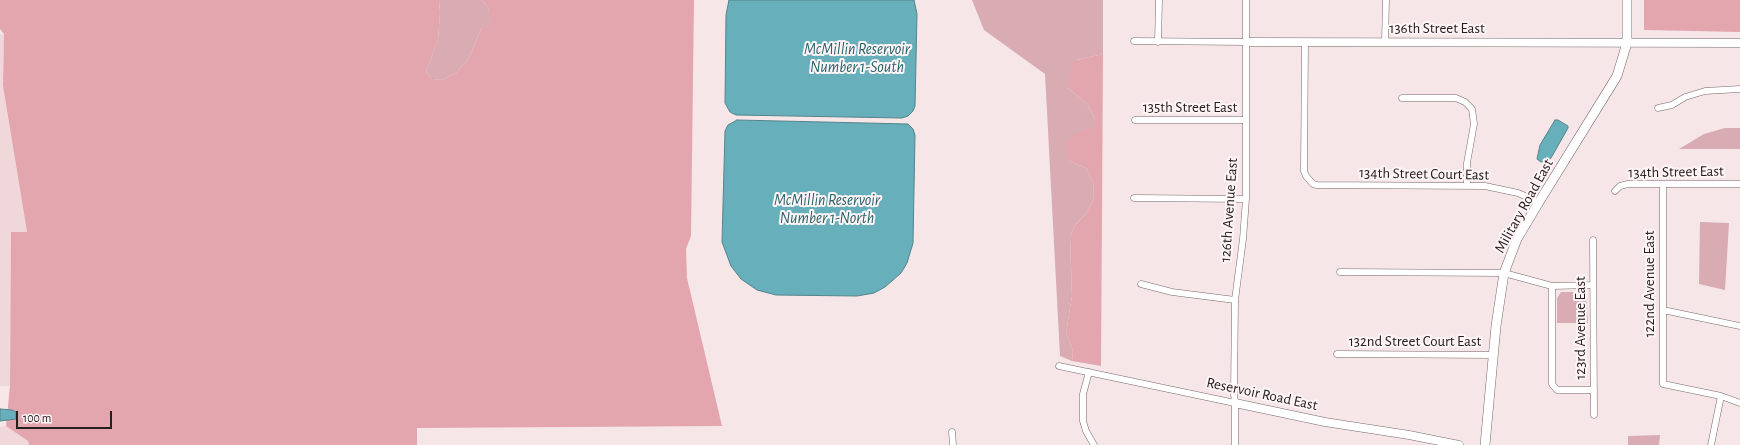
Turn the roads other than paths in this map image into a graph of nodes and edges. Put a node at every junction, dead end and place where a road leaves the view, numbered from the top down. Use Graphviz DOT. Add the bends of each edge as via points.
graph roads {
  1 [pos="1159,0"];
  2 [pos="1246,0"];
  3 [pos="1386,0"];
  4 [pos="1627,0"];
  5 [pos="1134,41"];
  6 [pos="1158,42"];
  7 [pos="1246,42"];
  8 [pos="1305,42"];
  9 [pos="1385,42"];
  10 [pos="1627,43"];
  11 [pos="1740,43"];
  12 [pos="1740,90"];
  13 [pos="1402,98"];
  14 [pos="1658,108"];
  15 [pos="1135,120"];
  16 [pos="1246,120"];
  17 [pos="1663,184"];
  18 [pos="1740,184"];
  19 [pos="1467,186"];
  20 [pos="1615,191"];
  21 [pos="1134,198"];
  22 [pos="1246,199"];
  23 [pos="1539,202"];
  24 [pos="1593,240"];
  25 [pos="1340,272"];
  26 [pos="1504,273"];
  27 [pos="1141,284"];
  28 [pos="1593,285"];
  29 [pos="1552,286"];
  30 [pos="1235,300"];
  31 [pos="1663,310"];
  32 [pos="1740,326"];
  33 [pos="1337,354"];
  34 [pos="1493,355"];
  35 [pos="1059,366"];
  36 [pos="1089,372"];
  37 [pos="1594,390"];
  38 [pos="1721,396"];
  39 [pos="1235,402"];
  40 [pos="1740,403"];
  41 [pos="1594,415"];
  42 [pos="952,432"];
  43 [pos="953,445"];
  44 [pos="1094,445"];
  45 [pos="1235,445"];
  46 [pos="1459,445"];
  47 [pos="1485,445"];
  48 [pos="1711,445"];
  1 -- 6 [label="street"];
  2 -- 7 [label="street, 126th Avenue East"];
  3 -- 9 [label="street"];
  4 -- 10 [label="main road"];
  5 -- 6 [label="street, 136th Street East"];
  6 -- 7 [label="street, 136th Street East"];
  7 -- 8 [label="street, 136th Street East"];
  7 -- 16 [label="street, 126th Avenue East"];
  8 -- 9 [label="street, 136th Street East"];
  8 -- 19 [label="street, 134th Street Court East" via="1304,171 1309,180 1317,185"];
  9 -- 10 [label="street, 136th Street East"];
  10 -- 11 [label="street, 136th Street East"];
  10 -- 23 [label="main road, Military Road East" via="1618,76"];
  12 -- 14 [label="street" via="1705,91"];
  13 -- 19 [label="street" via="1453,98 1468,104 1474,118 1467,164"];
  15 -- 16 [label="street, 135th Street East"];
  16 -- 22 [label="street, 126th Avenue East"];
  17 -- 18 [label="street, 134th Street East"];
  17 -- 20 [label="street, 134th Street East" via="1628,184 1620,186"];
  17 -- 31 [label="street, 122nd Avenue East"];
  19 -- 23 [label="street, 134th Street Court East" via="1503,189"];
  21 -- 22 [label="street"];
  22 -- 30 [label="street, 126th Avenue East"];
  23 -- 26 [label="main road, Military Road East" via="1517,239"];
  24 -- 28 [label="street, 123rd Avenue East"];
  25 -- 26 [label="street"];
  26 -- 29 [label="street"];
  26 -- 34 [label="main road, Military Road East" via="1499,295"];
  27 -- 30 [label="street" via="1178,293"];
  28 -- 29 [label="street"];
  28 -- 37 [label="street, 123rd Avenue East"];
  29 -- 37 [label="street" via="1552,384 1557,390"];
  30 -- 39 [label="street, 126th Avenue East"];
  31 -- 32 [label="street"];
  31 -- 38 [label="street, 122nd Avenue East" via="1663,384"];
  33 -- 34 [label="street, 132nd Street Court East"];
  34 -- 47 [label="main road, Military Road East"];
  35 -- 36 [label="street, Reservoir Road East"];
  36 -- 39 [label="street, Reservoir Road East"];
  36 -- 44 [label="street" via="1082,394 1086,431"];
  37 -- 41 [label="street, 123rd Avenue East"];
  38 -- 40 [label="street"];
  38 -- 48 [label="street"];
  39 -- 45 [label="street, 126th Avenue East"];
  39 -- 46 [label="street, Reservoir Road East" via="1325,422"];
  42 -- 43 [label="street"];
}
